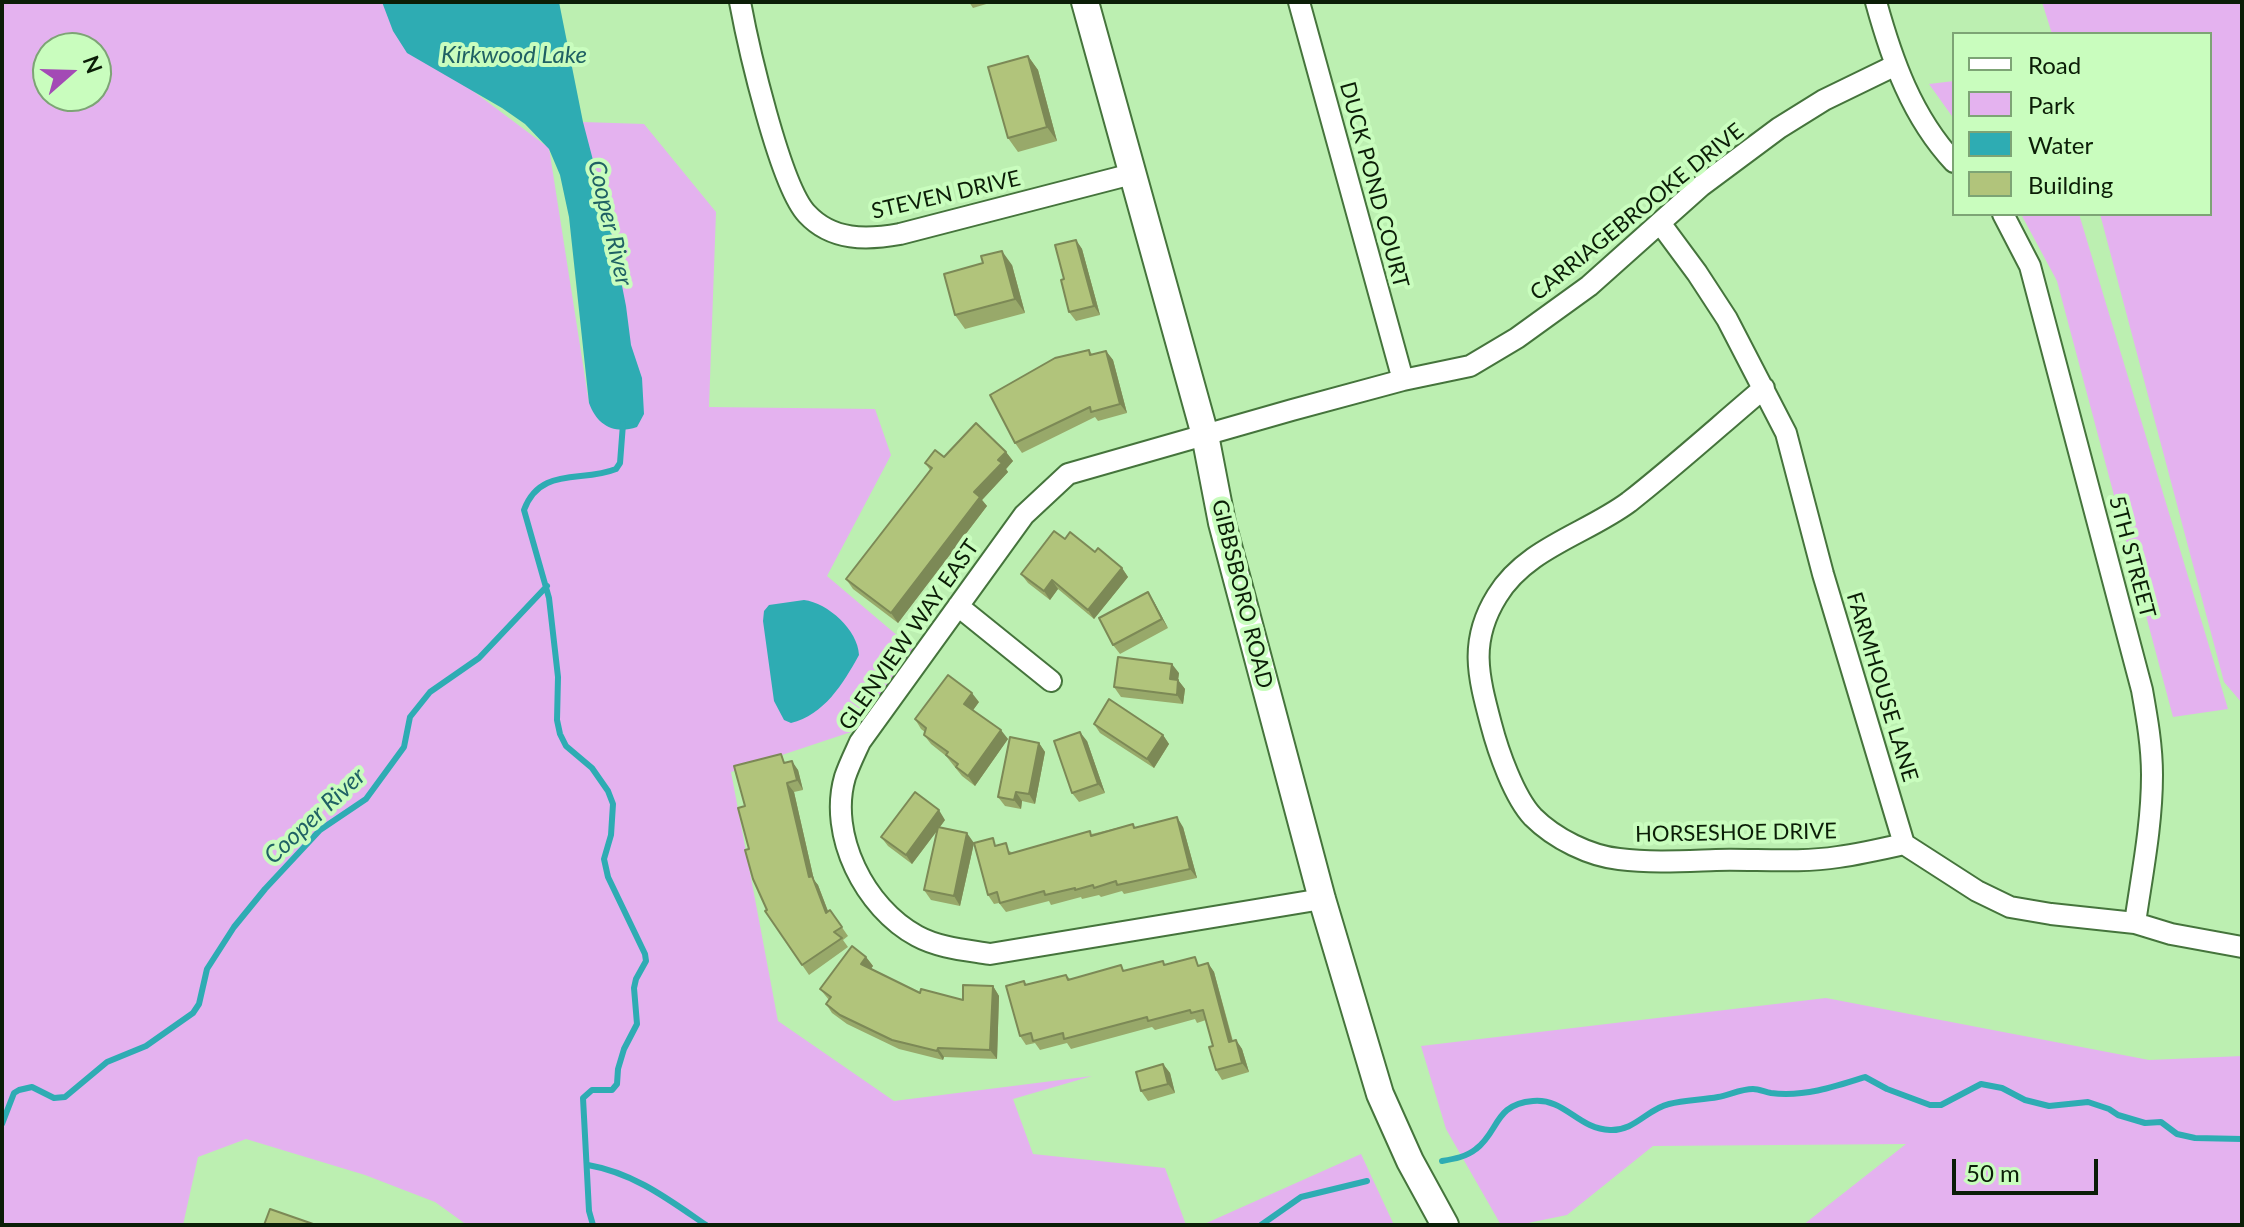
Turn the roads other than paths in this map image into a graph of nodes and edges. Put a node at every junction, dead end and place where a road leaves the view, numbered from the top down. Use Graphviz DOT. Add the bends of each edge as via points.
graph roads {
  1 [pos="740,2"];
  2 [pos="1085,2"];
  3 [pos="1299,2"];
  4 [pos="1876,2"];
  5 [pos="1896,65"];
  6 [pos="1952,159"];
  7 [pos="1132,174"];
  8 [pos="2004,216"];
  9 [pos="1660,223"];
  10 [pos="1403,380"];
  11 [pos="1764,388"];
  12 [pos="1205,435"];
  13 [pos="958,606"];
  14 [pos="1051,681"];
  15 [pos="1904,844"];
  16 [pos="1322,899"];
  17 [pos="2135,923"];
  18 [pos="2242,947"];
  19 [pos="1445,1225"];
  1 -- 7 [label="street, STEVEN DRIVE" via="796,199 830,230 861,238 900,234"];
  2 -- 7 [label="street, GIBBSBORO ROAD"];
  3 -- 10 [label="street, DUCK POND COURT"];
  4 -- 5 [label="street"];
  5 -- 6 [label="street" via="1917,114"];
  5 -- 9 [label="street, CARRIAGEBROOKE DRIVE" via="1779,128"];
  7 -- 12 [label="street, GIBBSBORO ROAD"];
  8 -- 17 [label="street, 5TH STREET" via="2030,266 2142,690 2152,777"];
  9 -- 10 [label="street, CARRIAGEBROOKE DRIVE" via="1589,286 1517,338 1470,366"];
  9 -- 11 [label="street, FARMHOUSE LANE" via="1727,319"];
  10 -- 12 [label="street, CARRIAGEBROOKE DRIVE"];
  11 -- 15 [label="street, FARMHOUSE LANE" via="1786,433"];
  11 -- 15 [label="street, HORSESHOE DRIVE" via="1627,503 1525,561 1498,593 1485,617 1477,658 1493,732 1532,816 1585,851 1618,859 1681,861 1836,858"];
  12 -- 13 [label="street, GLENVIEW WAY EAST" via="1068,474 1024,515"];
  12 -- 16 [label="street, GIBBSBORO ROAD" via="1222,523"];
  13 -- 14 [label="street"];
  13 -- 16 [label="street, GLENVIEW WAY EAST" via="860,742 845,778 841,811 847,844 859,876 886,912 917,936 990,954"];
  15 -- 17 [label="street" via="2010,907"];
  16 -- 19 [label="street, GIBBSBORO ROAD" via="1380,1094"];
  17 -- 18 [label="street"];
}
